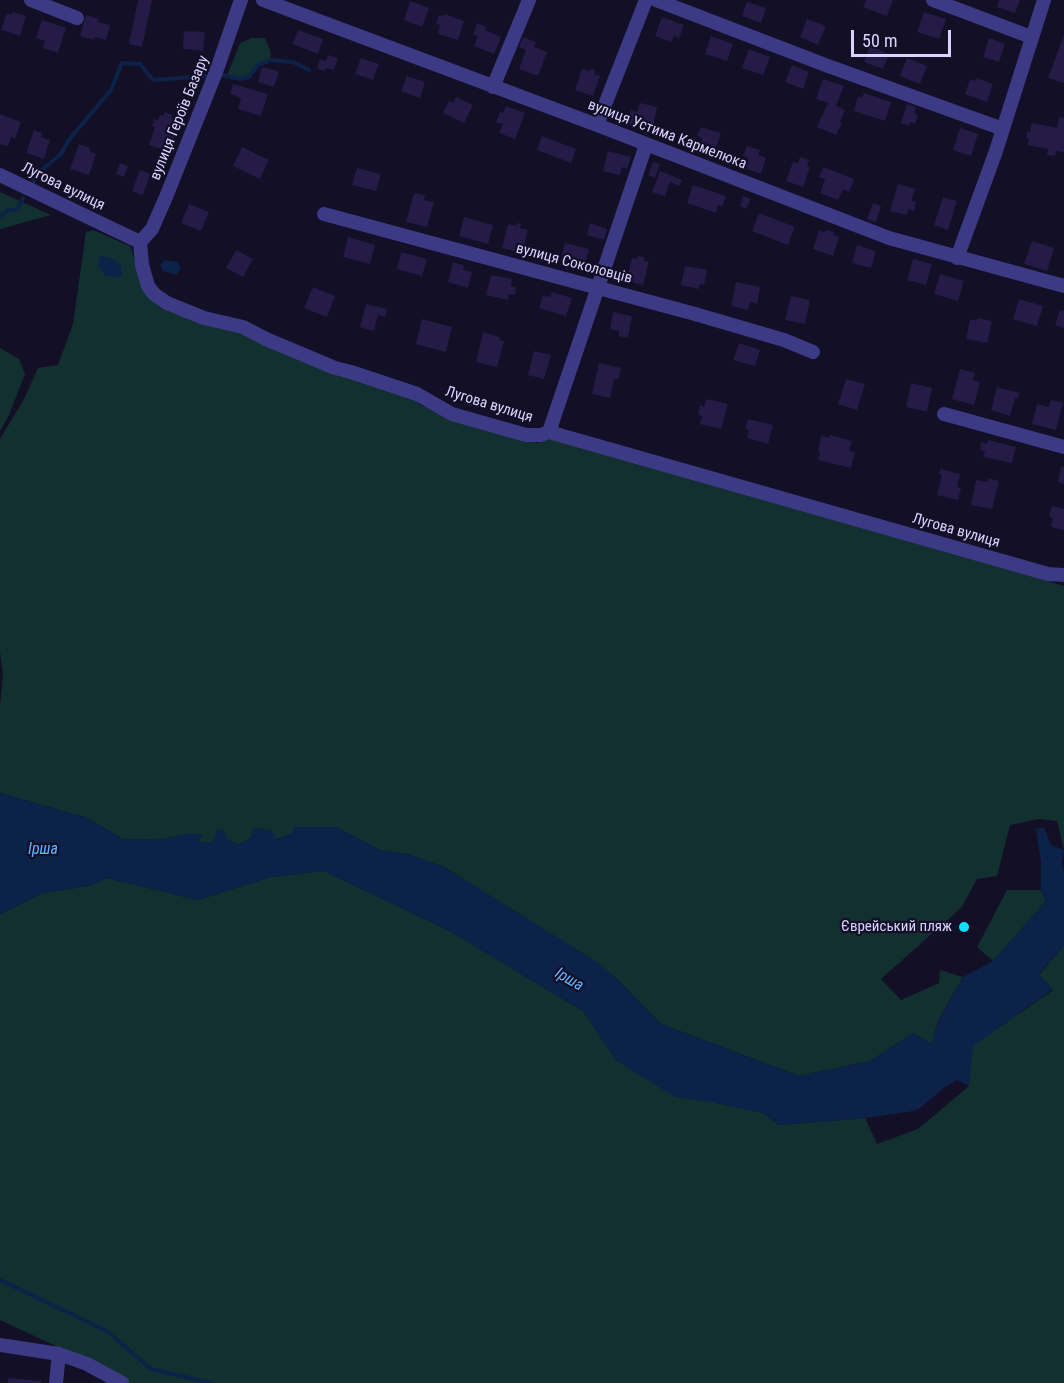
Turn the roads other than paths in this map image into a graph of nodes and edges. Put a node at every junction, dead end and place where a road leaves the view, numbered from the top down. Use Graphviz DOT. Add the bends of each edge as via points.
graph roads {
  1 [pos="31,0"];
  2 [pos="241,0"];
  3 [pos="262,0"];
  4 [pos="529,0"];
  5 [pos="646,0"];
  6 [pos="656,0"];
  7 [pos="933,0"];
  8 [pos="1044,0"];
  9 [pos="77,18"];
  10 [pos="1031,37"];
  11 [pos="493,87"];
  12 [pos="597,125"];
  13 [pos="1003,129"];
  14 [pos="646,145"];
  15 [pos="0,175"];
  16 [pos="324,214"];
  17 [pos="140,242"];
  18 [pos="957,258"];
  19 [pos="1064,286"];
  20 [pos="599,288"];
  21 [pos="813,352"];
  22 [pos="944,414"];
  23 [pos="549,432"];
  24 [pos="1064,447"];
  25 [pos="1064,575"];
  26 [pos="0,1345"];
  27 [pos="59,1354"];
  28 [pos="56,1383"];
  29 [pos="122,1383"];
  1 -- 9 [label="street"];
  2 -- 17 [label="street, вулиця Героїв Базару" via="166,197 152,229"];
  3 -- 11 [label="street, вулиця Устима Кармелюка"];
  4 -- 11 [label="street"];
  5 -- 12 [label="street"];
  6 -- 13 [label="street"];
  7 -- 10 [label="street"];
  8 -- 10 [label="street"];
  10 -- 13 [label="street"];
  11 -- 12 [label="street, вулиця Устима Кармелюка"];
  12 -- 14 [label="street, вулиця Устима Кармелюка"];
  13 -- 18 [label="street"];
  14 -- 18 [label="street, вулиця Устима Кармелюка" via="889,238"];
  14 -- 20 [label="street"];
  15 -- 17 [label="street, Лугова вулиця"];
  16 -- 20 [label="street, вулиця Соколовців"];
  17 -- 23 [label="street, Лугова вулиця" via="148,285 176,307 243,327 325,364 417,394 452,414 526,435"];
  18 -- 19 [label="street, вулиця Устима Кармелюка"];
  20 -- 21 [label="street, вулиця Соколовців" via="784,340"];
  20 -- 23 [label="street"];
  22 -- 24 [label="street"];
  23 -- 25 [label="street, Лугова вулиця" via="1048,574"];
  26 -- 27 [label="street"];
  27 -- 28 [label="street"];
  27 -- 29 [label="street"];
}
